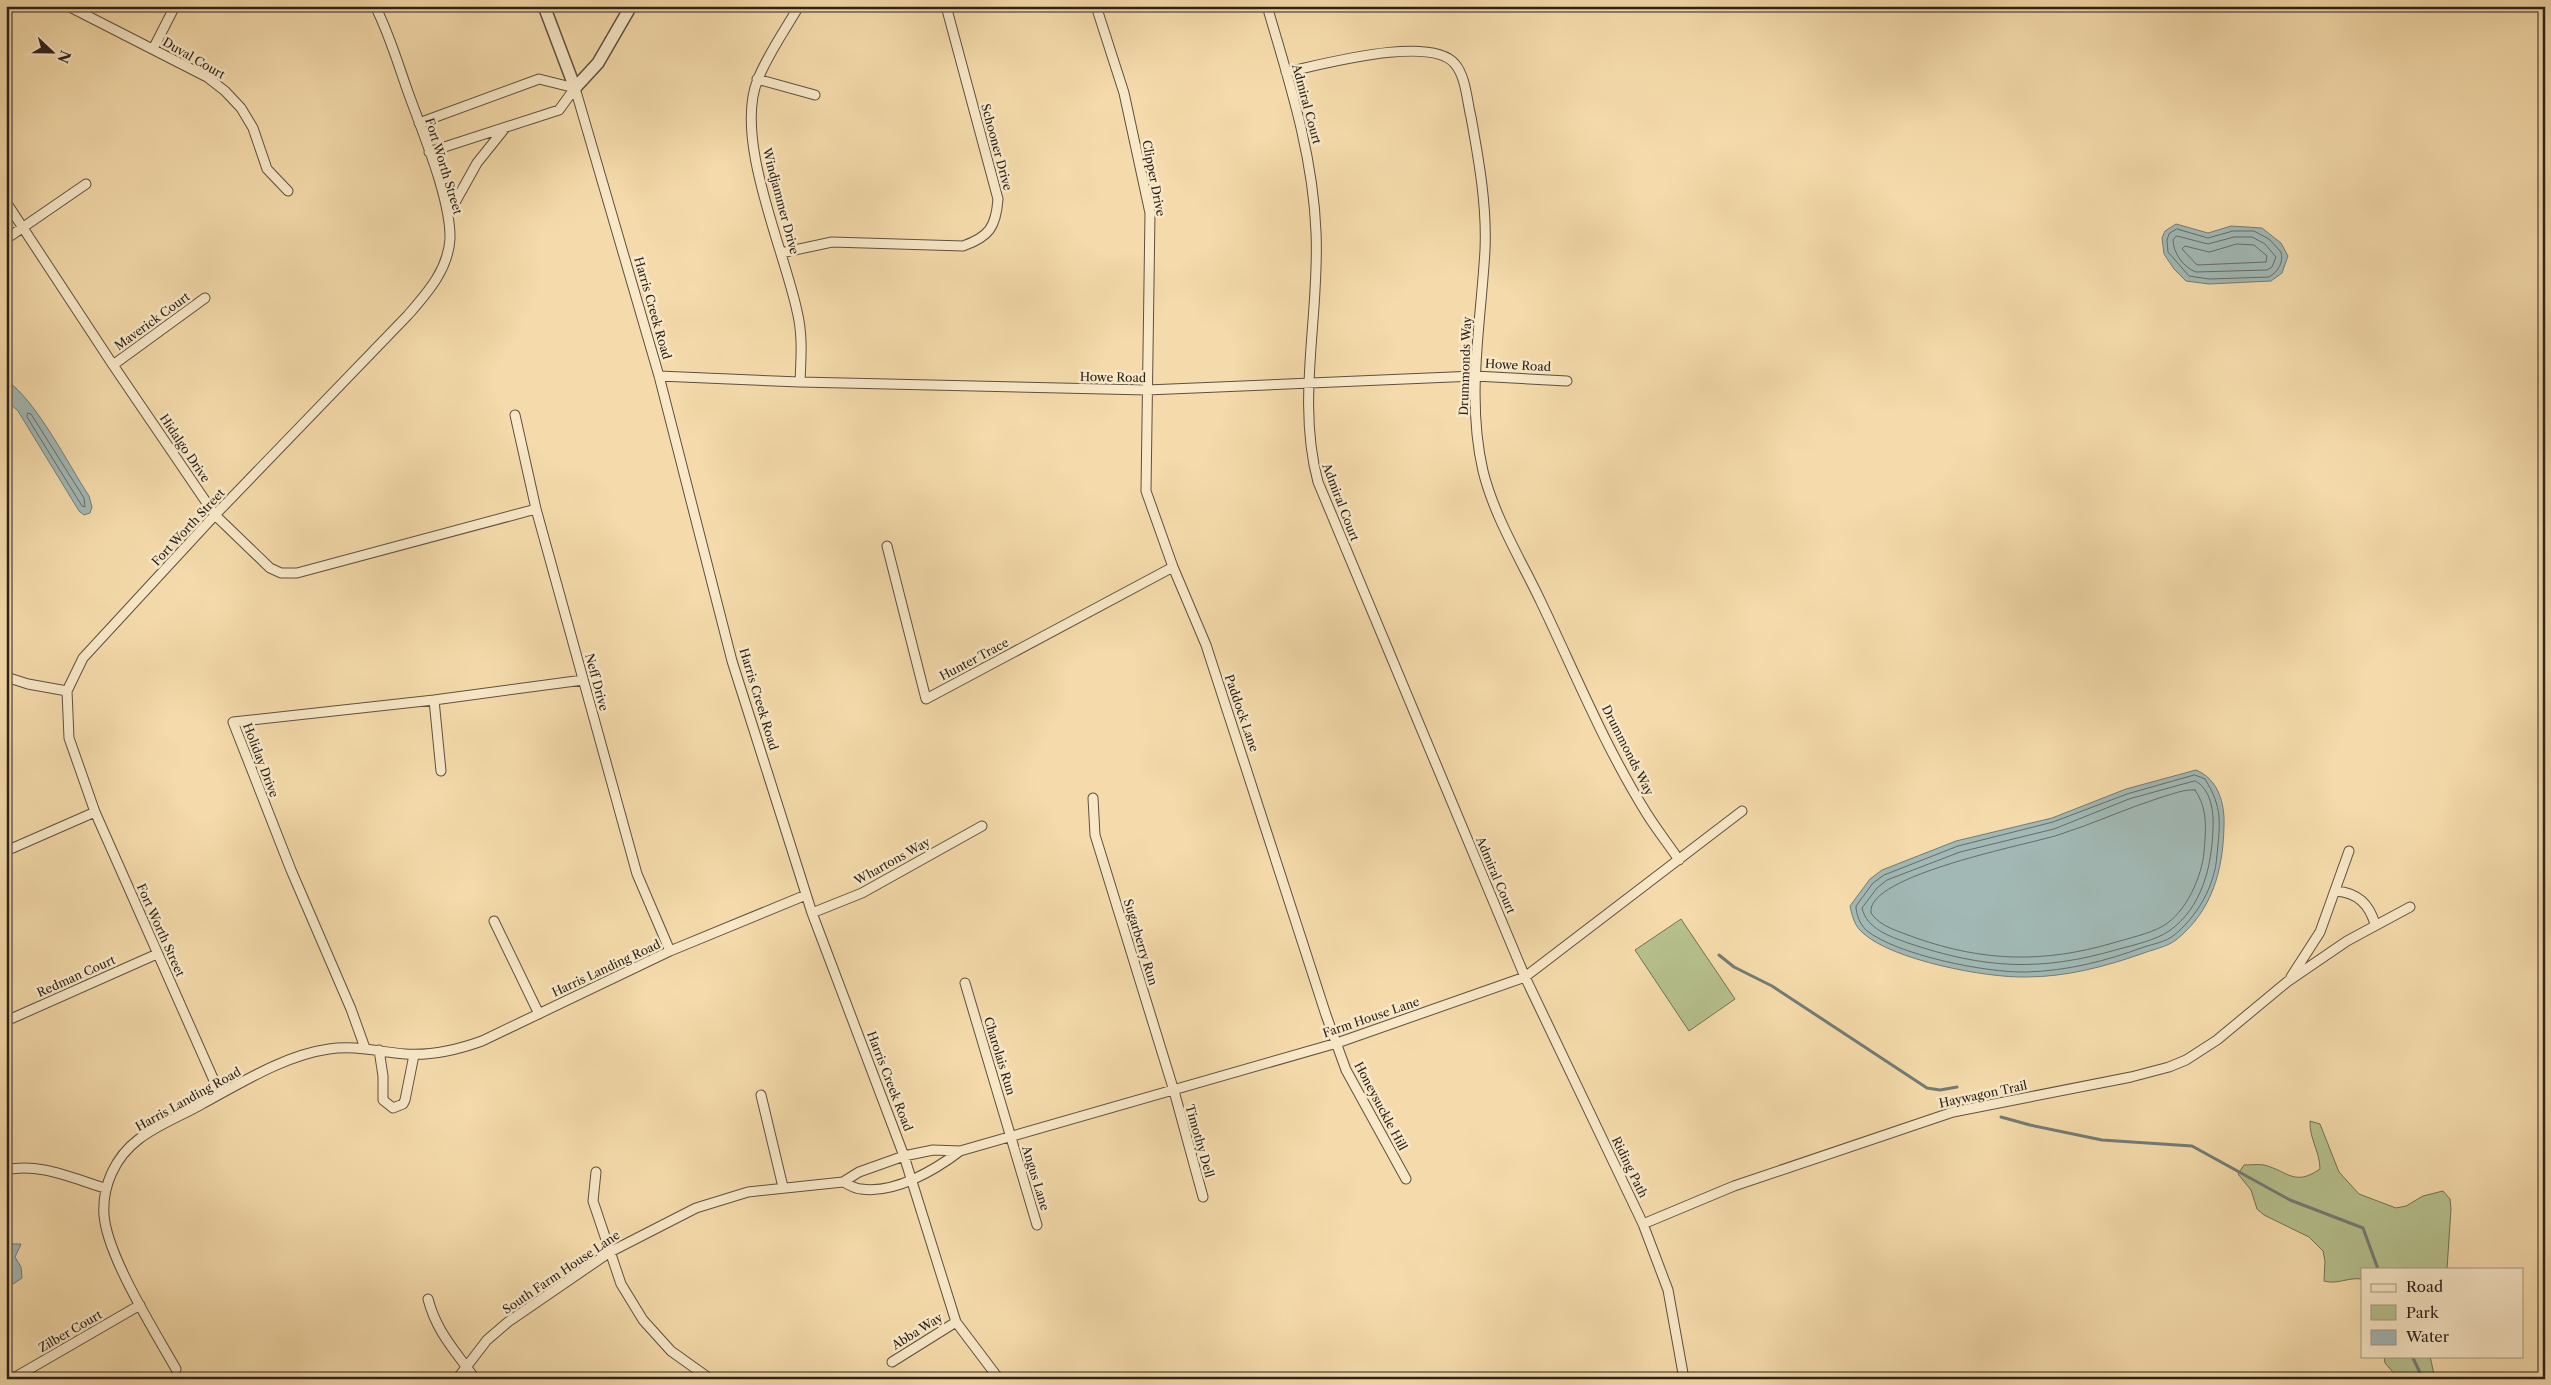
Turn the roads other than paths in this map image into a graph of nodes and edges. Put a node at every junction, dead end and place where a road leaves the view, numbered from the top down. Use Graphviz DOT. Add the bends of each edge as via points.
graph roads {
  1 [pos="68,6"];
  2 [pos="175,6"];
  3 [pos="376,6"];
  4 [pos="544,6"];
  5 [pos="631,6"];
  6 [pos="799,6"];
  7 [pos="946,6"];
  8 [pos="1096,6"];
  9 [pos="1267,6"];
  10 [pos="153,48"];
  11 [pos="1286,72"];
  12 [pos="758,79"];
  13 [pos="575,88"];
  14 [pos="815,95"];
  15 [pos="418,123"];
  16 [pos="506,127"];
  17 [pos="429,152"];
  18 [pos="86,184"];
  19 [pos="288,191"];
  20 [pos="6,202"];
  21 [pos="448,215"];
  22 [pos="23,228"];
  23 [pos="6,239"];
  24 [pos="781,253"];
  25 [pos="205,298"];
  26 [pos="112,365"];
  27 [pos="659,376"];
  28 [pos="1475,376"];
  29 [pos="1567,381"];
  30 [pos="800,382"];
  31 [pos="1310,384"];
  32 [pos="1147,390"];
  33 [pos="515,415"];
  34 [pos="536,509"];
  35 [pos="215,515"];
  36 [pos="887,546"];
  37 [pos="1173,567"];
  38 [pos="6,677"];
  39 [pos="583,680"];
  40 [pos="67,691"];
  41 [pos="434,700"];
  42 [pos="441,771"];
  43 [pos="1093,798"];
  44 [pos="1742,811"];
  45 [pos="95,812"];
  46 [pos="982,826"];
  47 [pos="2349,850"];
  48 [pos="6,851"];
  49 [pos="1680,860"];
  50 [pos="2336,891"];
  51 [pos="806,895"];
  52 [pos="2410,907"];
  53 [pos="812,913"];
  54 [pos="494,921"];
  55 [pos="2375,924"];
  56 [pos="670,951"];
  57 [pos="157,954"];
  58 [pos="1525,977"];
  59 [pos="2287,982"];
  60 [pos="965,983"];
  61 [pos="539,1014"];
  62 [pos="6,1021"];
  63 [pos="1337,1043"];
  64 [pos="365,1048"];
  65 [pos="379,1050"];
  66 [pos="414,1054"];
  67 [pos="1174,1092"];
  68 [pos="220,1094"];
  69 [pos="761,1095"];
  70 [pos="1011,1137"];
  71 [pos="960,1151"];
  72 [pos="904,1156"];
  73 [pos="6,1170"];
  74 [pos="596,1172"];
  75 [pos="1406,1179"];
  76 [pos="911,1180"];
  77 [pos="843,1182"];
  78 [pos="783,1187"];
  79 [pos="105,1188"];
  80 [pos="1203,1197"];
  81 [pos="1643,1224"];
  82 [pos="1037,1226"];
  83 [pos="610,1252"];
  84 [pos="428,1299"];
  85 [pos="140,1305"];
  86 [pos="956,1322"];
  87 [pos="892,1362"];
  88 [pos="466,1366"];
  89 [pos="176,1369"];
  90 [pos="706,1376"];
  91 [pos="12,1379"];
  92 [pos="456,1379"];
  93 [pos="475,1379"];
  94 [pos="999,1379"];
  95 [pos="1684,1379"];
  1 -- 10 [label="street, Duval Court"];
  2 -- 10 [label="street"];
  3 -- 15 [label="street, Fort Worth Street"];
  4 -- 13 [label="street, Harris Creek Road"];
  5 -- 13 [label="street" via="598,63"];
  6 -- 12 [label="street, Windjammer Drive"];
  7 -- 24 [label="street, Schooner Drive" via="998,200 992,228 979,241 963,246 832,242"];
  8 -- 32 [label="street, Clipper Drive" via="1124,92 1150,213"];
  9 -- 11 [label="street, Admiral Court"];
  10 -- 19 [label="street, Duval Court" via="207,77 225,91 253,128 268,169"];
  11 -- 28 [label="street, Drummonds Way" via="1350,58 1413,50 1440,52 1454,62 1464,82 1484,207 1485,248"];
  11 -- 31 [label="street, Admiral Court" via="1304,139 1314,200 1316,270"];
  12 -- 14 [label="street"];
  12 -- 24 [label="street, Windjammer Drive" via="750,128 754,156"];
  13 -- 15 [label="street" via="539,79"];
  13 -- 16 [label="street" via="559,110"];
  13 -- 27 [label="street, Harris Creek Road"];
  15 -- 17 [label="street, Fort Worth Street"];
  16 -- 17 [label="street"];
  16 -- 21 [label="street" via="477,163"];
  17 -- 21 [label="street, Fort Worth Street"];
  18 -- 22 [label="street"];
  20 -- 22 [label="street, Hidalgo Drive"];
  21 -- 35 [label="street, Fort Worth Street" via="450,240 444,264 430,290"];
  22 -- 23 [label="street"];
  22 -- 26 [label="street, Hidalgo Drive"];
  24 -- 30 [label="street, Windjammer Drive" via="798,311 802,340"];
  25 -- 26 [label="street, Maverick Court"];
  26 -- 35 [label="street, Hidalgo Drive"];
  27 -- 30 [label="street, Howe Road"];
  27 -- 51 [label="street, Harris Creek Road" via="732,661"];
  28 -- 29 [label="street, Howe Road"];
  28 -- 31 [label="street, Howe Road"];
  28 -- 49 [label="street, Drummonds Way" via="1475,429 1483,473 1500,516 1618,763 1647,814"];
  30 -- 32 [label="street, Howe Road"];
  31 -- 32 [label="street, Howe Road"];
  31 -- 58 [label="street, Admiral Court" via="1309,439 1323,496"];
  32 -- 37 [label="street, Paddock Lane" via="1146,491"];
  33 -- 34 [label="street, Neff Drive"];
  34 -- 35 [label="street, Hidalgo Drive" via="297,573 282,573 270,568"];
  34 -- 39 [label="street, Neff Drive"];
  35 -- 40 [label="street, Fort Worth Street" via="83,658"];
  36 -- 37 [label="street, Hunter Trace" via="926,698"];
  37 -- 63 [label="street, Paddock Lane" via="1206,645"];
  38 -- 40 [label="street"];
  39 -- 41 [label="street, Holiday Drive"];
  39 -- 56 [label="street, Neff Drive" via="637,874"];
  40 -- 45 [label="street, Fort Worth Street" via="69,738"];
  41 -- 42 [label="street"];
  41 -- 64 [label="street, Holiday Drive" via="233,722"];
  43 -- 67 [label="street, Sugarberry Run" via="1095,835"];
  44 -- 49 [label="street, Farm House Lane"];
  45 -- 48 [label="street"];
  45 -- 57 [label="street, Fort Worth Street"];
  46 -- 53 [label="street, Whartons Way" via="862,893"];
  47 -- 50 [label="street, Haywagon Trail"];
  49 -- 58 [label="street, Farm House Lane"];
  50 -- 55 [label="street" via="2360,898"];
  50 -- 59 [label="street, Haywagon Trail" via="2320,932"];
  51 -- 53 [label="street, Harris Creek Road"];
  51 -- 56 [label="street, Harris Landing Road"];
  52 -- 55 [label="street, Haywagon Trail"];
  53 -- 72 [label="street, Harris Creek Road"];
  54 -- 61 [label="street"];
  55 -- 59 [label="street, Haywagon Trail"];
  56 -- 61 [label="street, Harris Landing Road"];
  57 -- 62 [label="street, Redman Court"];
  57 -- 68 [label="street, Fort Worth Street"];
  58 -- 63 [label="street, Farm House Lane"];
  58 -- 81 [label="street, Riding Path"];
  59 -- 81 [label="street, Haywagon Trail" via="2217,1040 2186,1060 2132,1077 1953,1112 1734,1186"];
  60 -- 70 [label="street, Charolais Run"];
  61 -- 66 [label="street, Harris Landing Road" via="461,1049"];
  63 -- 67 [label="street, Farm House Lane"];
  63 -- 75 [label="street, Honeysuckle Hill" via="1346,1070"];
  64 -- 65 [label="street, Harris Landing Road"];
  64 -- 68 [label="street, Harris Landing Road" via="313,1051"];
  65 -- 66 [label="street, Harris Landing Road"];
  65 -- 66 [label="street" via="383,1100 393,1108 405,1100"];
  67 -- 70 [label="street, Farm House Lane"];
  67 -- 80 [label="street, Timothy Dell"];
  68 -- 79 [label="street, Harris Landing Road" via="138,1140 116,1164"];
  69 -- 78 [label="street"];
  70 -- 71 [label="street, Farm House Lane"];
  70 -- 82 [label="street, Angus Lane"];
  71 -- 72 [label="street, Farm House Lane" via="933,1150"];
  71 -- 76 [label="street, Farm House Lane" via="934,1171"];
  72 -- 76 [label="street, Harris Creek Road"];
  72 -- 77 [label="street, South Farm House Lane" via="860,1172"];
  73 -- 79 [label="street" via="37,1168"];
  74 -- 83 [label="street" via="593,1201"];
  76 -- 77 [label="street, South Farm House Lane" via="890,1187 861,1189"];
  76 -- 86 [label="street, Harris Creek Road"];
  77 -- 78 [label="street, South Farm House Lane"];
  78 -- 83 [label="street, South Farm House Lane" via="748,1192 696,1208"];
  79 -- 85 [label="street, Harris Landing Road" via="104,1216 111,1243"];
  81 -- 95 [label="street, Riding Path" via="1668,1290"];
  83 -- 88 [label="street, South Farm House Lane" via="508,1322 487,1340"];
  83 -- 90 [label="street" via="621,1284 643,1320 671,1351"];
  84 -- 88 [label="street" via="434,1320"];
  85 -- 89 [label="street, Harris Landing Road"];
  85 -- 91 [label="street, Zilber Court"];
  86 -- 87 [label="street, Abba Way"];
  86 -- 94 [label="street, Harris Creek Road"];
  88 -- 92 [label="street, South Farm House Lane"];
  88 -- 93 [label="street"];
}
